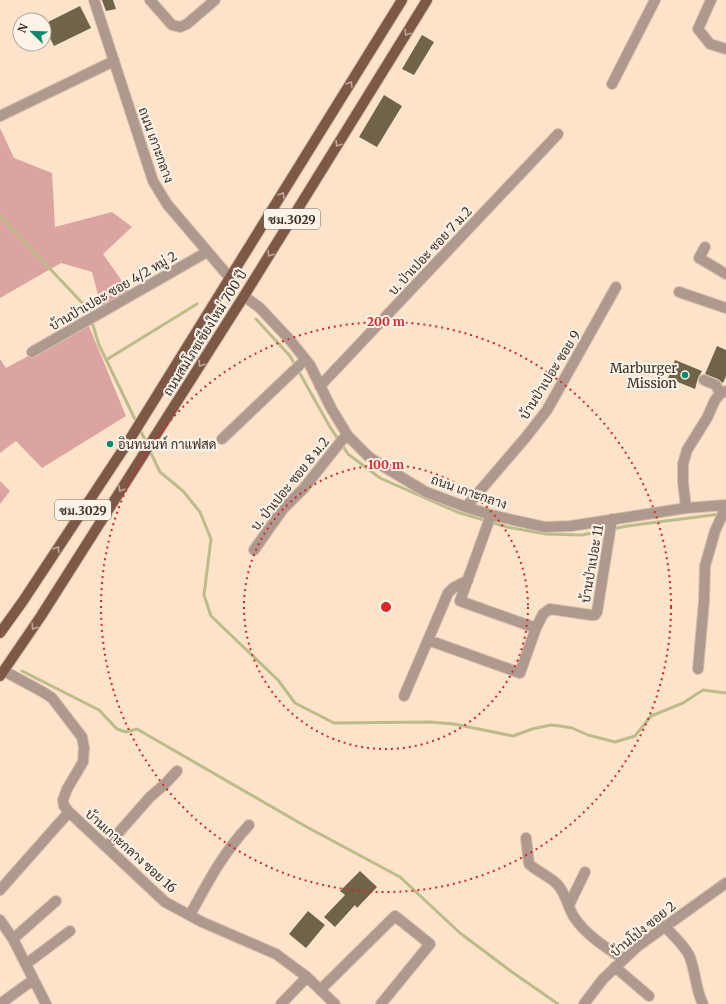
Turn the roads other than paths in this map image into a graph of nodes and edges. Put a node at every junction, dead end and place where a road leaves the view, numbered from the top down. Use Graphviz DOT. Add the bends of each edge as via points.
graph roads {
  1 [pos="94,0"];
  2 [pos="150,0"];
  3 [pos="215,0"];
  4 [pos="402,0"];
  5 [pos="427,0"];
  6 [pos="655,0"];
  7 [pos="711,0"];
  8 [pos="726,49"];
  9 [pos="114,61"];
  10 [pos="612,84"];
  11 [pos="0,116"];
  12 [pos="558,134"];
  13 [pos="705,247"];
  14 [pos="207,252"];
  15 [pos="726,274"];
  16 [pos="230,278"];
  17 [pos="616,287"];
  18 [pos="679,292"];
  19 [pos="244,296"];
  20 [pos="726,308"];
  21 [pos="32,352"];
  22 [pos="305,360"];
  23 [pos="704,380"];
  24 [pos="320,386"];
  25 [pos="723,392"];
  26 [pos="222,439"];
  27 [pos="343,440"];
  28 [pos="466,507"];
  29 [pos="686,508"];
  30 [pos="724,510"];
  31 [pos="490,520"];
  32 [pos="612,526"];
  33 [pos="254,550"];
  34 [pos="468,580"];
  35 [pos="536,628"];
  36 [pos="0,633"];
  37 [pos="428,640"];
  38 [pos="698,669"];
  39 [pos="2,673"];
  40 [pos="404,696"];
  41 [pos="177,771"];
  42 [pos="69,812"];
  43 [pos="249,825"];
  44 [pos="526,838"];
  45 [pos="106,847"];
  46 [pos="584,872"];
  47 [pos="726,883"];
  48 [pos="0,890"];
  49 [pos="56,901"];
  50 [pos="569,905"];
  51 [pos="190,915"];
  52 [pos="0,921"];
  53 [pos="664,926"];
  54 [pos="70,931"];
  55 [pos="12,939"];
  56 [pos="624,959"];
  57 [pos="26,964"];
  58 [pos="615,967"];
  59 [pos="306,977"];
  60 [pos="32,980"];
  61 [pos="320,990"];
  62 [pos="649,996"];
  63 [pos="0,1004"];
  64 [pos="46,1004"];
  65 [pos="281,1004"];
  66 [pos="335,1004"];
  67 [pos="382,1004"];
  68 [pos="584,1004"];
  69 [pos="703,1004"];
  1 -- 9 [label="street, ถนน เกาะกลาง"];
  2 -- 3 [label="street" via="172,25 180,27"];
  16 -- 4 [label="main road, ถนนสมโภชเชียงใหม่ 700 ปี / ชม.3029, one-way"];
  5 -- 19 [label="main road, ถนนสมโภชเชียงใหม่ 700 ปี / ชม.3029, one-way"];
  6 -- 10 [label="street"];
  7 -- 8 [label="street" via="698,29 710,44"];
  9 -- 11 [label="street"];
  9 -- 14 [label="street, ถนน เกาะกลาง" via="153,181 167,204"];
  12 -- 24 [label="street, บ. ป่าเปอะ ซอย 7 ม.2"];
  13 -- 15 [label="street" via="699,258"];
  14 -- 16 [label="street, ถนน เกาะกลาง"];
  14 -- 21 [label="street, บ้านป่าเปอะ ซอย 4/2 หมู่ 2"];
  36 -- 16 [label="main road, ถนนสมโภชเชียงใหม่ 700 ปี / ชม.3029, one-way" via="130,439"];
  17 -- 28 [label="street, บ้านป่าเปอะ ซอย 9" via="547,410"];
  18 -- 20 [label="street"];
  19 -- 22 [label="street, ถนน เกาะกลาง" via="260,308"];
  19 -- 39 [label="main road, ถนนสมโภชเชียงใหม่ 700 ปี / ชม.3029, one-way"];
  22 -- 24 [label="street, ถนน เกาะกลาง"];
  22 -- 26 [label="street"];
  23 -- 25 [label="street" via="716,385"];
  24 -- 27 [label="street, ถนน เกาะกลาง"];
  25 -- 29 [label="street" via="715,400 687,450 683,464"];
  27 -- 28 [label="street, ถนน เกาะกลาง" via="426,492"];
  27 -- 33 [label="street, บ. ป่าเปอะ ซอย 8 ม.2" via="304,488 283,509"];
  28 -- 31 [label="street, ถนน เกาะกลาง"];
  29 -- 30 [label="street, ถนน เกาะกลาง"];
  29 -- 32 [label="street, ถนน เกาะกลาง"];
  30 -- 38 [label="street" via="705,566"];
  31 -- 32 [label="street, ถนน เกาะกลาง" via="544,527"];
  31 -- 34 [label="street"];
  32 -- 35 [label="street, บ้านป่าเปอะ 11" via="595,615 550,608 543,614"];
  34 -- 35 [label="street" via="460,601"];
  34 -- 37 [label="street" via="448,593"];
  35 -- 37 [label="street" via="520,673"];
  37 -- 40 [label="street"];
  39 -- 42 [label="street, บ้านเกาะกลาง ซอย 16" via="52,698 82,737 83,762 63,800"];
  41 -- 45 [label="street"];
  42 -- 45 [label="street, บ้านเกาะกลาง ซอย 16"];
  42 -- 48 [label="street"];
  43 -- 51 [label="street" via="218,863"];
  44 -- 50 [label="street" via="529,864 557,883"];
  45 -- 51 [label="street, บ้านเกาะกลาง ซอย 16" via="165,902"];
  46 -- 50 [label="street"];
  47 -- 53 [label="street, บ้านโป่ง ซอย 2"];
  49 -- 55 [label="street"];
  50 -- 56 [label="street" via="579,924"];
  51 -- 59 [label="street, บ้านเกาะกลาง ซอย 16" via="276,954"];
  52 -- 55 [label="street"];
  53 -- 56 [label="street, บ้านโป่ง ซอย 2"];
  53 -- 69 [label="street" via="685,948"];
  54 -- 57 [label="street"];
  55 -- 57 [label="street"];
  56 -- 58 [label="street, บ้านโป่ง ซอย 2"];
  57 -- 60 [label="street"];
  58 -- 62 [label="street"];
  58 -- 68 [label="street, บ้านโป่ง ซอย 2"];
  59 -- 61 [label="street, บ้านเกาะกลาง ซอย 16"];
  59 -- 65 [label="street"];
  60 -- 63 [label="street"];
  60 -- 64 [label="street"];
  61 -- 66 [label="street, บ้านเกาะกลาง ซอย 16"];
  61 -- 67 [label="street" via="395,916 430,944"];
}
